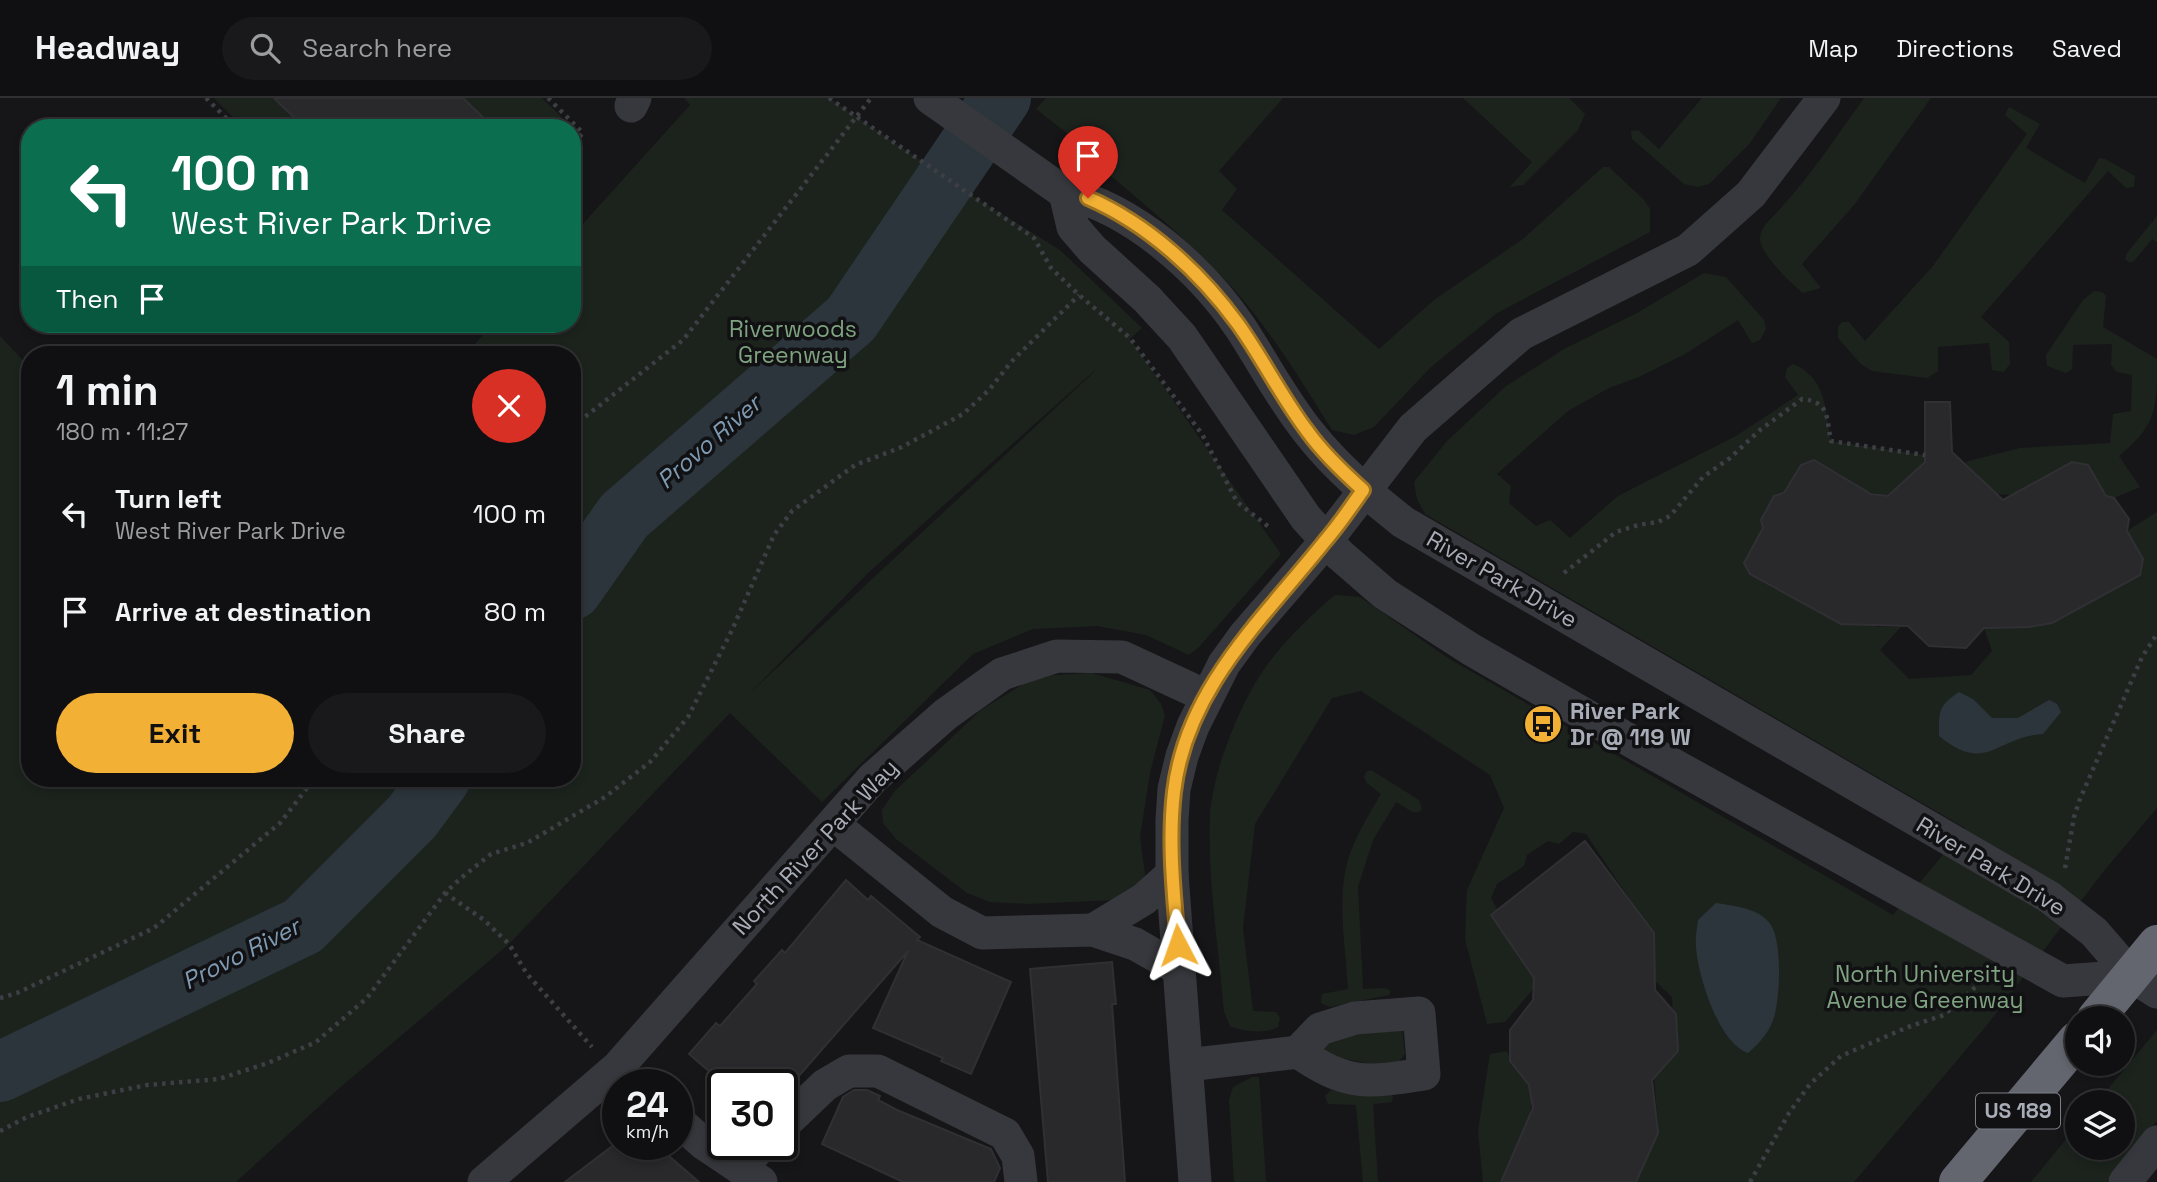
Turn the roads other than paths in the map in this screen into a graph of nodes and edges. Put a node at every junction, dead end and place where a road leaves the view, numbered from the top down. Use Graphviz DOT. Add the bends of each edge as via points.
graph roads {
  1 [pos="930,98"];
  2 [pos="1824,98"];
  3 [pos="1065,193"];
  4 [pos="1355,501"];
  5 [pos="1326,541"];
  6 [pos="1206,696"];
  7 [pos="833,824"];
  8 [pos="1172,874"];
  9 [pos="1093,930"];
  10 [pos="2157,944"];
  11 [pos="1179,969"];
  12 [pos="2144,984"];
  13 [pos="2112,1006"];
  14 [pos="1298,1052"];
  15 [pos="2065,1054"];
  16 [pos="1187,1065"];
  17 [pos="634,1069"];
  18 [pos="602,1095"];
  19 [pos="798,1111"];
  20 [pos="693,1134"];
  21 [pos="2157,1142"];
  22 [pos="750,1175"];
  23 [pos="484,1182"];
  24 [pos="1021,1182"];
  25 [pos="1195,1182"];
  26 [pos="1958,1182"];
  27 [pos="2125,1182"];
  1 -- 3 [label="street, River Park Drive"];
  2 -- 4 [label="street" via="1751,194 1688,250 1521,334 1412,428"];
  3 -- 4 [label="street, River Park Drive" via="1116,210 1153,235 1195,274 1238,324"];
  3 -- 5 [label="street" via="1073,226 1182,337"];
  4 -- 5 [label="street"];
  4 -- 12 [label="street, River Park Drive" via="1403,522 2049,897 2094,932"];
  5 -- 6 [label="street" via="1245,635"];
  5 -- 12 [label="street" via="1385,594 1472,650 2063,981"];
  6 -- 7 [label="street, North River Park Way" via="1122,657 1057,656 1002,674 946,714 873,778"];
  6 -- 8 [label="street" via="1174,789"];
  7 -- 9 [label="street" via="942,912 982,933"];
  7 -- 17 [label="street, North River Park Way"];
  8 -- 9 [label="street" via="1144,899"];
  8 -- 11 [label="street"];
  9 -- 11 [label="street" via="1135,944"];
  10 -- 12 [label="highway"];
  11 -- 16 [label="street"];
  12 -- 13 [label="highway"];
  14 -- 16 [label="street"];
  15 -- 26 [label="highway, US 189"];
  16 -- 25 [label="street"];
  18 -- 23 [label="street, North River Park Way"];
  19 -- 24 [label="street" via="825,1085 849,1072 878,1071 1005,1134 1018,1156"];
  20 -- 22 [label="street"];
  21 -- 27 [label="street"];
}
